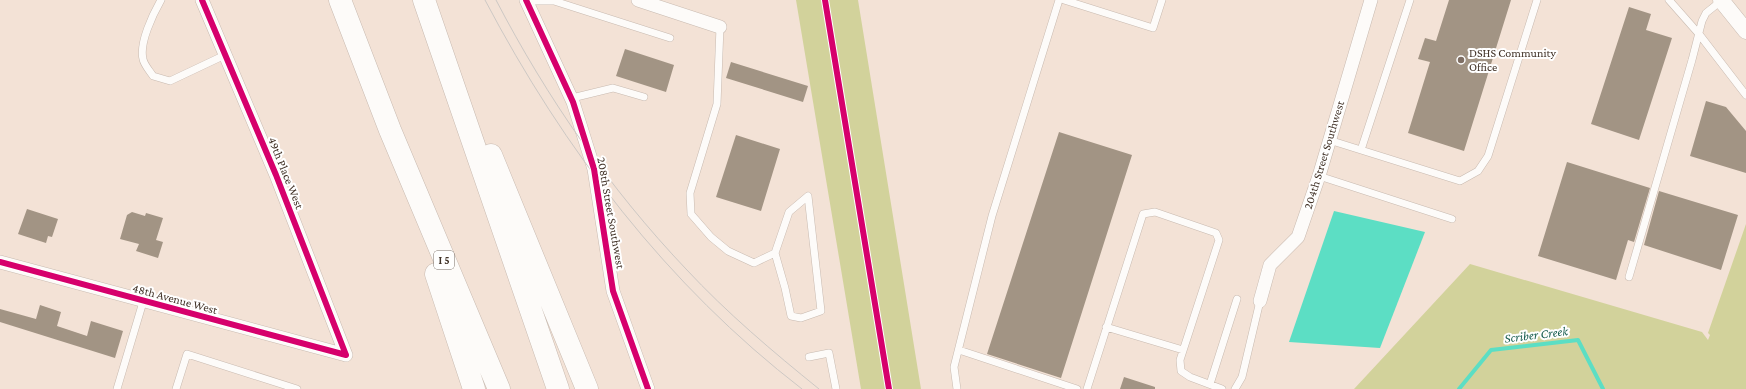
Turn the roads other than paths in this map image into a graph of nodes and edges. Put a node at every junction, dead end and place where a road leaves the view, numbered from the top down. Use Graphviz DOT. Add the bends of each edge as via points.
graph roads {
  1 [pos="161,0"];
  2 [pos="202,0"];
  3 [pos="340,0"];
  4 [pos="424,0"];
  5 [pos="526,0"];
  6 [pos="638,0"];
  7 [pos="1059,0"];
  8 [pos="1064,0"];
  9 [pos="1162,0"];
  10 [pos="1371,0"];
  11 [pos="1410,0"];
  12 [pos="1537,0"];
  13 [pos="1669,0"];
  14 [pos="1721,0"];
  15 [pos="664,4"];
  16 [pos="433,26"];
  17 [pos="720,27"];
  18 [pos="1746,31"];
  19 [pos="1699,34"];
  20 [pos="670,38"];
  21 [pos="225,55"];
  22 [pos="1746,95"];
  23 [pos="644,97"];
  24 [pos="572,98"];
  25 [pos="390,130"];
  26 [pos="1329,140"];
  27 [pos="1361,150"];
  28 [pos="1319,176"];
  29 [pos="1452,219"];
  30 [pos="775,253"];
  31 [pos="0,262"];
  32 [pos="1629,278"];
  33 [pos="1237,299"];
  34 [pos="1260,301"];
  35 [pos="143,302"];
  36 [pos="1106,327"];
  37 [pos="959,350"];
  38 [pos="1183,350"];
  39 [pos="346,356"];
  40 [pos="809,357"];
  41 [pos="1210,384"];
  42 [pos="117,389"];
  43 [pos="176,389"];
  44 [pos="297,389"];
  45 [pos="474,389"];
  46 [pos="499,389"];
  47 [pos="558,389"];
  48 [pos="587,389"];
  49 [pos="648,389"];
  50 [pos="836,389"];
  51 [pos="957,389"];
  52 [pos="1077,389"];
  53 [pos="1087,389"];
  54 [pos="1222,389"];
  55 [pos="1235,389"];
  1 -- 21 [label="lane" via="144,38 143,60 153,76 170,81"];
  2 -- 21 [label="street, 49th Place West"];
  3 -- 25 [label="highway, I 5"];
  4 -- 16 [label="highway"];
  5 -- 20 [label="lane" via="554,2"];
  5 -- 24 [label="street, 208th Street Southwest"];
  6 -- 15 [label="street"];
  7 -- 37 [label="lane" via="992,216"];
  8 -- 9 [label="lane" via="1153,28"];
  10 -- 26 [label="street, 204th Street Southwest"];
  11 -- 27 [label="lane"];
  12 -- 27 [label="lane" via="1488,156 1478,172 1460,181"];
  13 -- 19 [label="lane"];
  14 -- 18 [label="street"];
  14 -- 19 [label="lane" via="1706,13"];
  15 -- 17 [label="street"];
  16 -- 47 [label="highway"];
  16 -- 48 [label="highway" via="504,184"];
  17 -- 30 [label="lane" via="717,104 690,193 691,214 710,237 740,257 754,263"];
  19 -- 22 [label="lane"];
  19 -- 32 [label="lane"];
  21 -- 39 [label="street, 49th Place West" via="276,175"];
  23 -- 24 [label="lane" via="613,88"];
  24 -- 49 [label="street, 208th Street Southwest" via="594,169 613,291"];
  25 -- 45 [label="highway"];
  25 -- 46 [label="highway, I 5"];
  26 -- 27 [label="lane"];
  26 -- 28 [label="street, 204th Street Southwest"];
  28 -- 29 [label="lane"];
  28 -- 34 [label="street, 204th Street Southwest" via="1298,238 1270,265"];
  30 -- 30 [label="lane" via="789,212 808,196 821,311 801,318 791,316 786,288"];
  31 -- 35 [label="street, 48th Avenue West"];
  33 -- 41 [label="lane"];
  34 -- 55 [label="lane" via="1242,377"];
  35 -- 39 [label="street, 48th Avenue West"];
  35 -- 42 [label="lane"];
  36 -- 38 [label="lane"];
  36 -- 38 [label="lane" via="1143,214 1154,212 1216,233 1219,240"];
  36 -- 53 [label="lane"];
  37 -- 51 [label="lane" via="954,367"];
  37 -- 52 [label="lane"];
  38 -- 41 [label="lane" via="1180,360 1181,371"];
  40 -- 50 [label="lane" via="829,353"];
  41 -- 54 [label="lane"];
  43 -- 44 [label="lane" via="186,354"];
}
